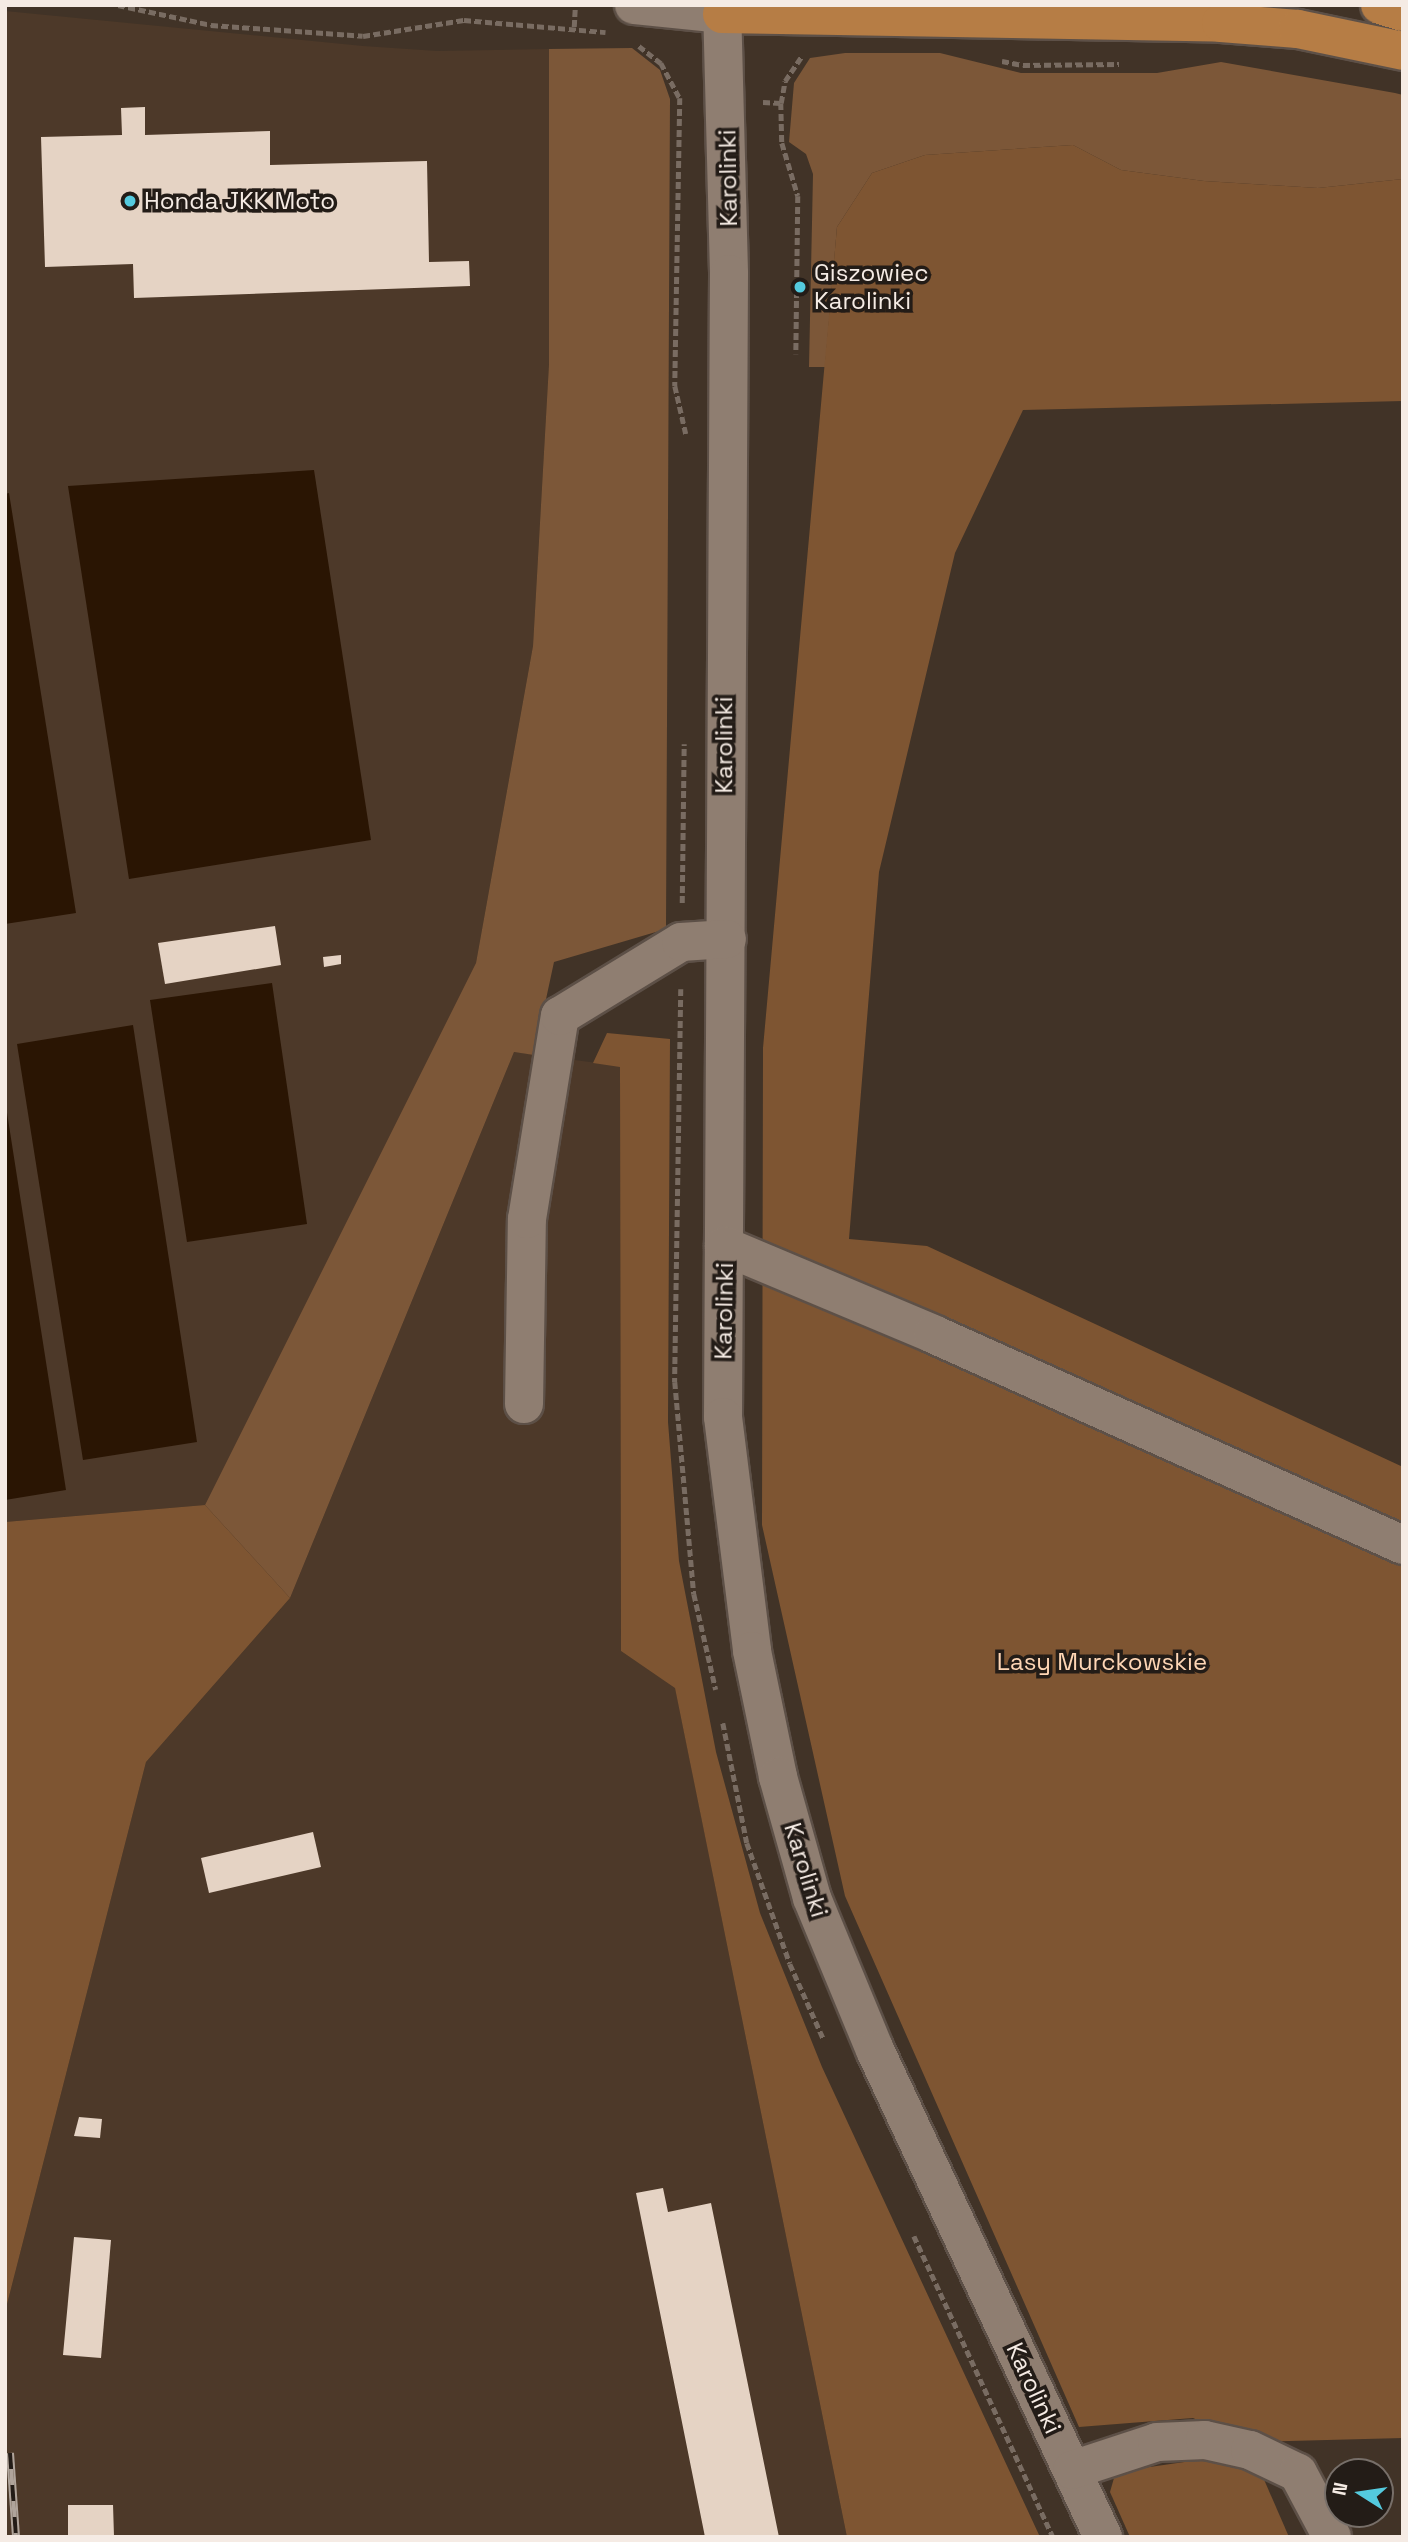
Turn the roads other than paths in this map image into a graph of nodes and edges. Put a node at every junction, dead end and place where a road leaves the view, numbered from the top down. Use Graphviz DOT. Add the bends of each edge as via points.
graph roads {
  1 [pos="1380,5"];
  2 [pos="722,10"];
  3 [pos="1403,12"];
  4 [pos="624,20"];
  5 [pos="1403,51"];
  6 [pos="727,939"];
  7 [pos="724,1246"];
  8 [pos="524,1404"];
  9 [pos="1403,1545"];
  10 [pos="1072,2470"];
  11 [pos="1103,2537"];
  12 [pos="1332,2537"];
  1 -- 3 [label="main road"];
  2 -- 4 [label="street"];
  2 -- 5 [label="main road" via="942,22 1220,23 1298,29"];
  2 -- 6 [label="street, Karolinki" via="727,99 723,782"];
  6 -- 7 [label="street, Karolinki"];
  6 -- 8 [label="street" via="681,942 560,1016 527,1219"];
  7 -- 9 [label="street" via="933,1334"];
  7 -- 10 [label="street, Karolinki" via="723,1417 734,1533 762,1701 808,1884 875,2050"];
  10 -- 11 [label="street, Karolinki"];
  10 -- 12 [label="street" via="1157,2442 1205,2440 1250,2450 1298,2473"];
}
